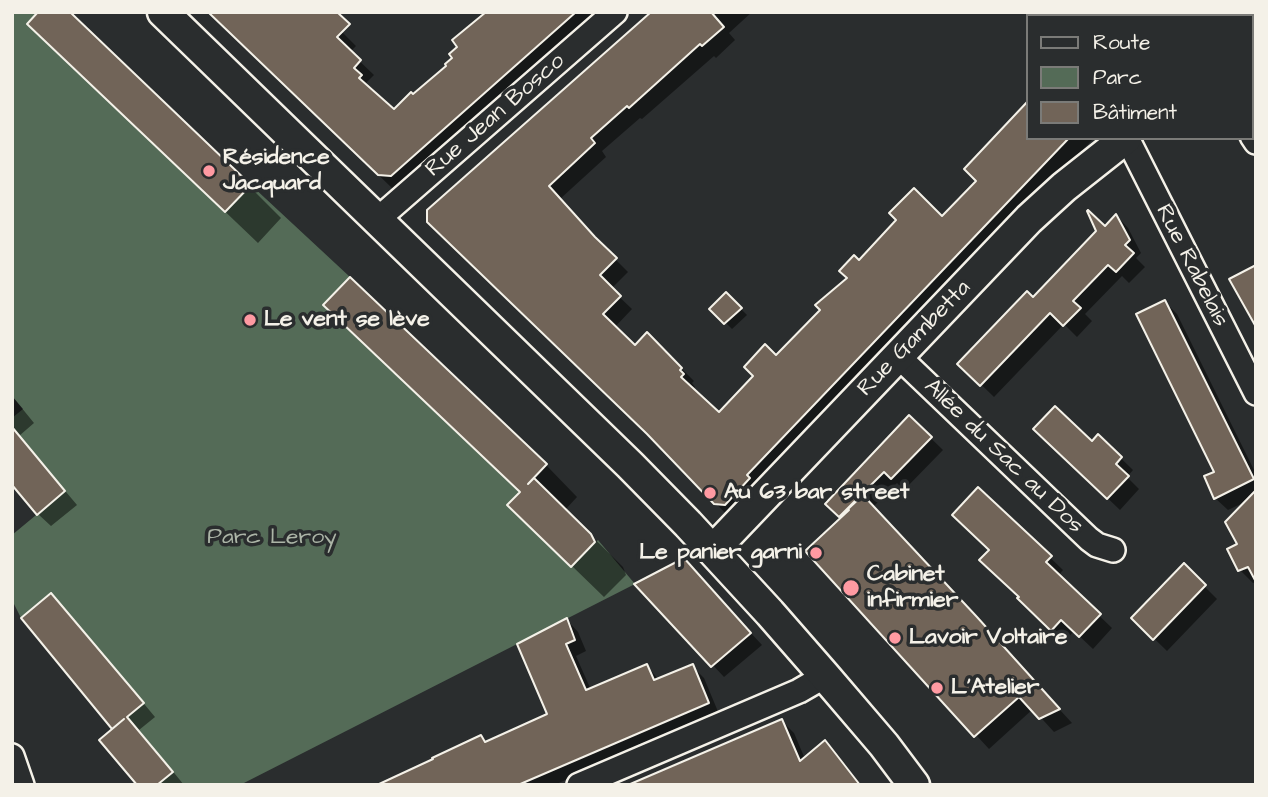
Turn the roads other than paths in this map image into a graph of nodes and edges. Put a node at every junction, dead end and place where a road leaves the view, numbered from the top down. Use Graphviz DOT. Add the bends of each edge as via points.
graph roads {
  1 [pos="163,12"];
  2 [pos="615,12"];
  3 [pos="1124,140"];
  4 [pos="1127,140"];
  5 [pos="378,219"];
  6 [pos="898,356"];
  7 [pos="1256,393"];
  8 [pos="713,550"];
  9 [pos="1113,550"];
  10 [pos="825,676"];
  11 [pos="12,756"];
  12 [pos="22,785"];
  13 [pos="579,785"];
  14 [pos="914,785"];
  1 -- 5 [label="street"];
  2 -- 5 [label="street, Rue Jean Bosco"];
  3 -- 6 [label="street, Rue Gambetta" via="1046,203"];
  4 -- 7 [label="street, Rue Rabelais"];
  5 -- 8 [label="street"];
  6 -- 8 [label="street, Rue Gambetta"];
  6 -- 9 [label="street, Allée du Sac au Dos" via="1089,539"];
  8 -- 10 [label="street"];
  10 -- 13 [label="street"];
  10 -- 14 [label="street"];
  11 -- 12 [label="street"];
}
